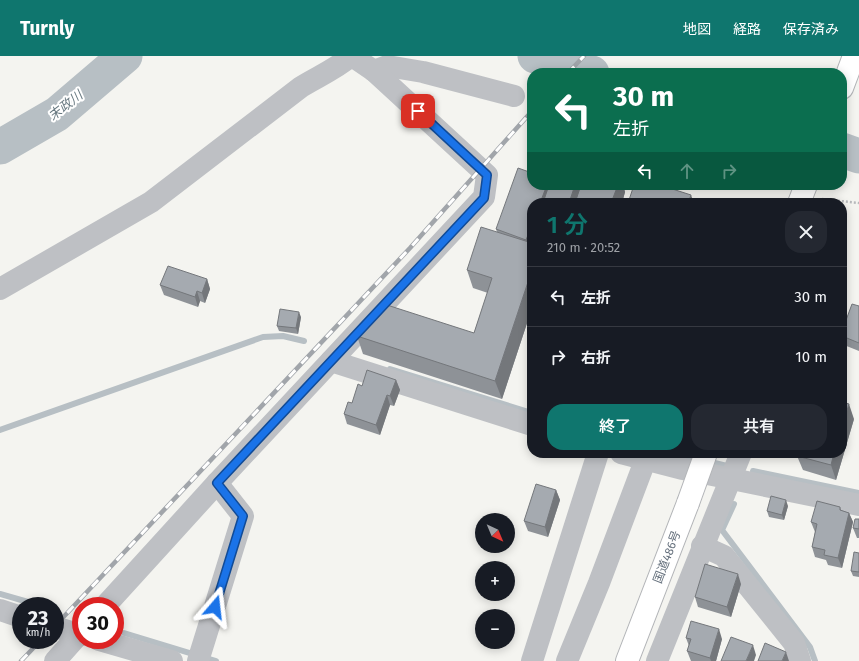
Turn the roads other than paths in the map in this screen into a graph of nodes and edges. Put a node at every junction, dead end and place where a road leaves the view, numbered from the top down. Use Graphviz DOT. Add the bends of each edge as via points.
graph roads {
  1 [pos="352,56"];
  2 [pos="854,56"];
  3 [pos="374,71"];
  4 [pos="847,75"];
  5 [pos="514,96"];
  6 [pos="0,289"];
  7 [pos="331,361"];
  8 [pos="527,423"];
  9 [pos="596,458"];
  10 [pos="646,458"];
  11 [pos="652,458"];
  12 [pos="704,458"];
  13 [pos="738,458"];
  14 [pos="730,478"];
  15 [pos="217,483"];
  16 [pos="859,505"];
  17 [pos="702,546"];
  18 [pos="113,597"];
  19 [pos="0,610"];
  20 [pos="12,613"];
  21 [pos="72,647"];
  22 [pos="124,647"];
  23 [pos="199,658"];
  24 [pos="55,661"];
  25 [pos="172,661"];
  26 [pos="532,661"];
  27 [pos="567,661"];
  28 [pos="627,661"];
  29 [pos="657,661"];
  30 [pos="800,661"];
  1 -- 3 [label="street"];
  1 -- 6 [label="street" via="301,87 151,202"];
  2 -- 4 [label="highway"];
  3 -- 5 [label="street" via="387,66 423,72"];
  3 -- 7 [label="street" via="487,175 484,198"];
  7 -- 8 [label="street"];
  7 -- 15 [label="street"];
  9 -- 26 [label="street"];
  10 -- 27 [label="street"];
  11 -- 14 [label="street" via="683,470"];
  12 -- 28 [label="highway, 国道486号, bridge"];
  13 -- 14 [label="street"];
  14 -- 16 [label="street"];
  14 -- 17 [label="street"];
  15 -- 18 [label="street"];
  15 -- 23 [label="street" via="243,516"];
  17 -- 29 [label="street"];
  17 -- 30 [label="street" via="724,556 794,643"];
  19 -- 20 [label="street"];
  21 -- 24 [label="street"];
  22 -- 25 [label="street"];
}
